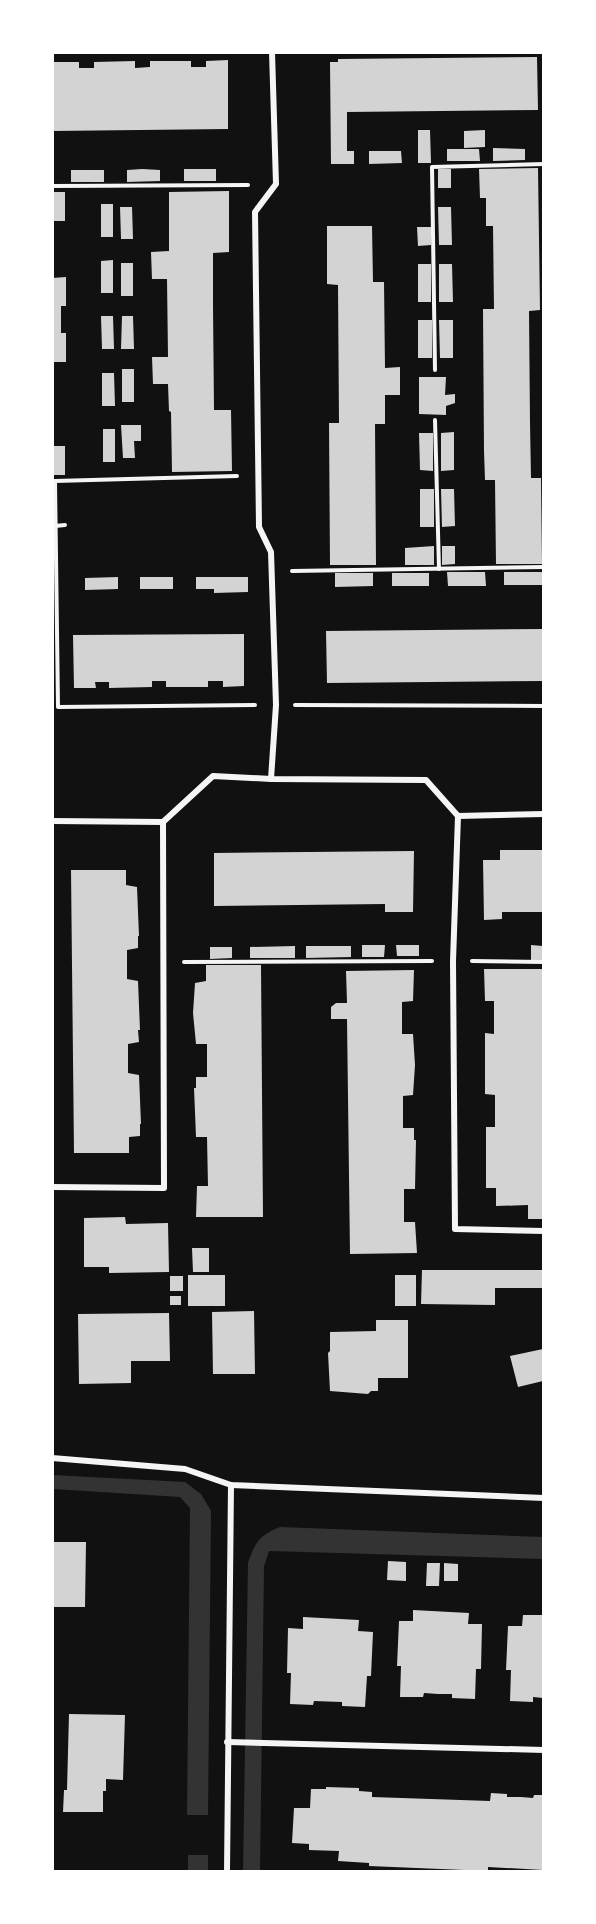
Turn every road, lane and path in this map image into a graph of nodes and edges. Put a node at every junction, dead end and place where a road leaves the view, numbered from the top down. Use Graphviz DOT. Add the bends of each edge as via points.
graph roads {
  1 [pos="272,52"];
  2 [pos="543,164"];
  3 [pos="276,184"];
  4 [pos="52,186"];
  5 [pos="435,370"];
  6 [pos="435,420"];
  7 [pos="258,476"];
  8 [pos="54,481"];
  9 [pos="65,525"];
  10 [pos="55,526"];
  11 [pos="543,567"];
  12 [pos="439,568"];
  13 [pos="271,572"];
  14 [pos="55,644"];
  15 [pos="52,692"];
  16 [pos="271,779"];
  17 [pos="543,814"];
  18 [pos="458,816"];
  19 [pos="52,821"];
  20 [pos="163,822"];
  21 [pos="453,961"];
  22 [pos="164,962"];
  23 [pos="543,962"];
  24 [pos="52,1186"];
  25 [pos="543,1231"];
  26 [pos="52,1458"];
  27 [pos="231,1485"];
  28 [pos="543,1498"];
  29 [pos="227,1742"];
  30 [pos="543,1750"];
  31 [pos="227,1872"];
  1 -- 3 [label="street"];
  2 -- 5 [label="path" via="432,167"];
  3 -- 4 [label="path"];
  3 -- 7 [label="street" via="255,212"];
  6 -- 12 [label="path"];
  7 -- 8 [label="path"];
  7 -- 13 [label="street" via="259,527 271,552"];
  8 -- 10 [label="path"];
  9 -- 10 [label="path"];
  10 -- 14 [label="path"];
  11 -- 12 [label="path"];
  12 -- 13 [label="path"];
  13 -- 16 [label="street" via="276,705"];
  14 -- 15 [label="path" via="58,692"];
  16 -- 18 [label="street" via="426,780"];
  16 -- 20 [label="street" via="213,777"];
  17 -- 18 [label="street"];
  18 -- 21 [label="street"];
  19 -- 20 [label="street"];
  20 -- 22 [label="street"];
  21 -- 22 [label="path"];
  21 -- 23 [label="path"];
  21 -- 25 [label="street" via="454,1229"];
  22 -- 24 [label="street" via="164,1188"];
  26 -- 27 [label="street" via="185,1469"];
  27 -- 28 [label="street"];
  27 -- 29 [label="street"];
  29 -- 30 [label="street"];
  29 -- 31 [label="street"];
}
